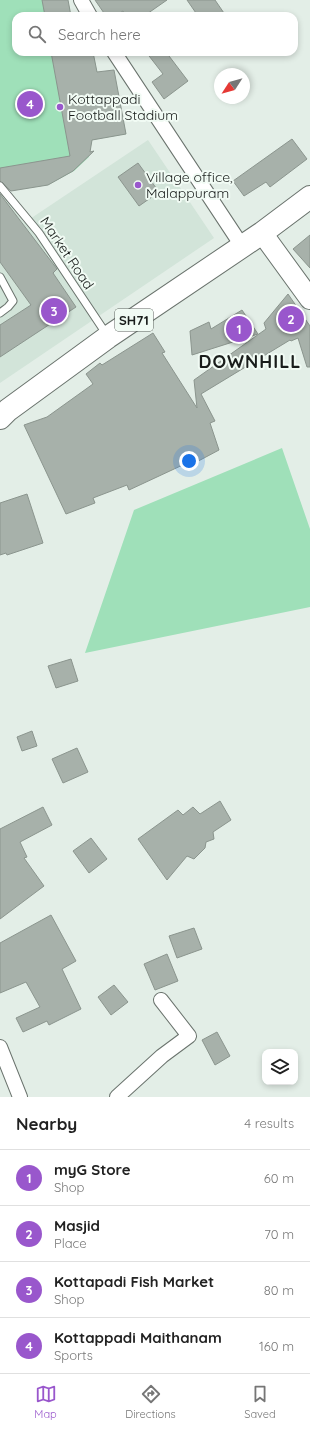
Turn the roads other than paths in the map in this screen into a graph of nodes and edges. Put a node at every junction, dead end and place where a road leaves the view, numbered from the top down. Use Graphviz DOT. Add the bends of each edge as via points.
graph roads {
  1 [pos="81,0"];
  2 [pos="88,12"];
  3 [pos="117,56"];
  4 [pos="0,186"];
  5 [pos="310,197"];
  6 [pos="262,233"];
  7 [pos="242,246"];
  8 [pos="0,277"];
  9 [pos="310,299"];
  10 [pos="0,313"];
  11 [pos="108,337"];
  12 [pos="3,414"];
  13 [pos="161,1000"];
  14 [pos="0,1047"];
  15 [pos="20,1097"];
  16 [pos="117,1097"];
  1 -- 2 [label="street"];
  3 -- 7 [label="street"];
  4 -- 11 [label="lane, Market Road" via="39,233"];
  5 -- 6 [label="main road, SH71"];
  6 -- 7 [label="main road, SH71"];
  6 -- 9 [label="street"];
  7 -- 11 [label="main road, SH71"];
  8 -- 10 [label="lane" via="13,301"];
  11 -- 12 [label="main road, SH71"];
  13 -- 16 [label="street" via="189,1036 162,1056"];
  14 -- 15 [label="street"];
}
